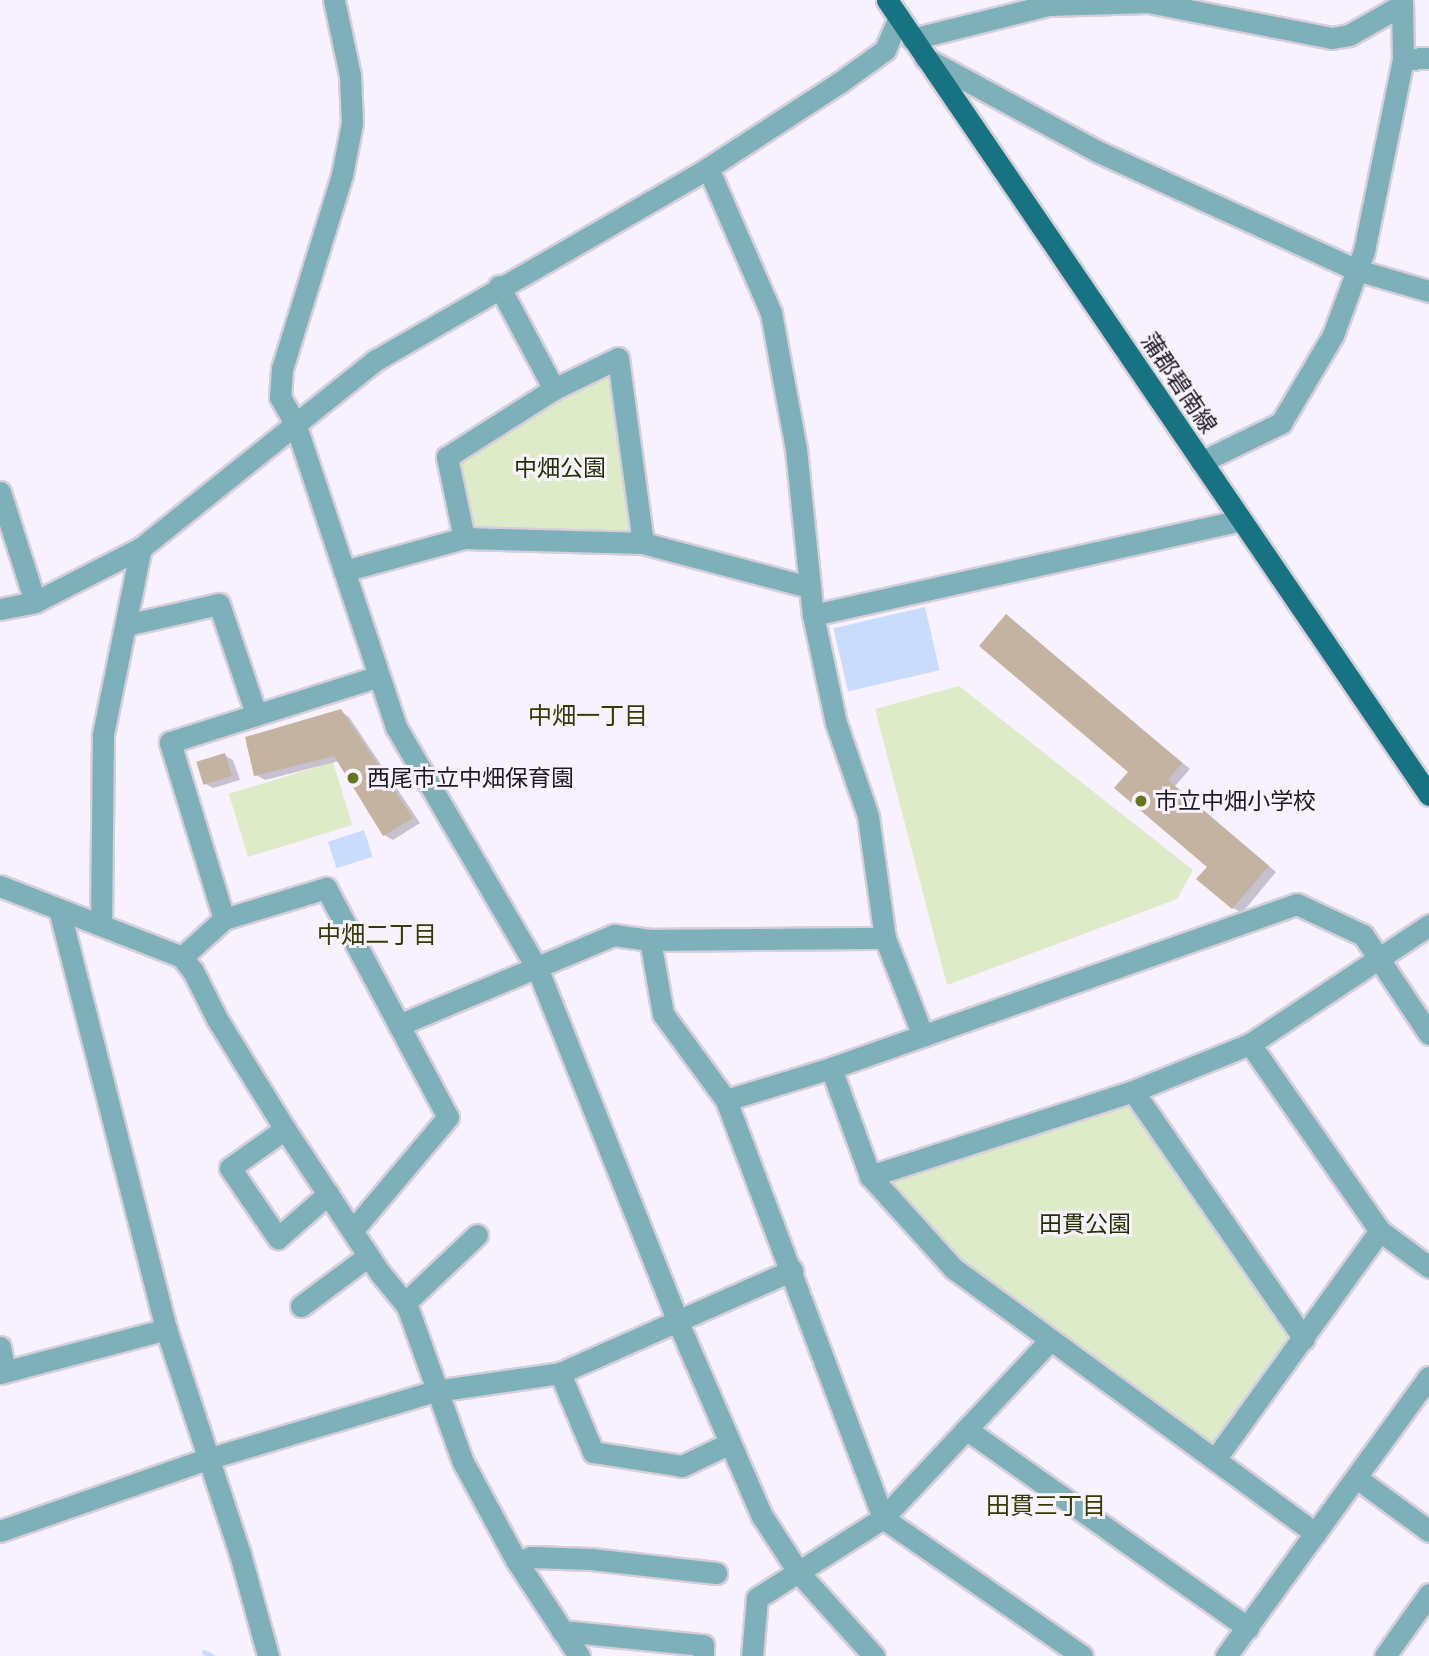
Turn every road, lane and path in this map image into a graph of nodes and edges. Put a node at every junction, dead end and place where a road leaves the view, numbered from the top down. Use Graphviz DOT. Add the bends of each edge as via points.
graph roads {
  1 [pos="334,0"];
  2 [pos="1075,2"];
  3 [pos="1402,3"];
  4 [pos="893,9"];
  5 [pos="912,39"];
  6 [pos="925,58"];
  7 [pos="1429,58"];
  8 [pos="1403,59"];
  9 [pos="708,168"];
  10 [pos="1357,270"];
  11 [pos="499,286"];
  12 [pos="1429,291"];
  13 [pos="554,388"];
  14 [pos="295,423"];
  15 [pos="1201,462"];
  16 [pos="0,492"];
  17 [pos="1240,520"];
  18 [pos="464,538"];
  19 [pos="643,543"];
  20 [pos="141,548"];
  21 [pos="344,571"];
  22 [pos="808,587"];
  23 [pos="35,602"];
  24 [pos="0,609"];
  25 [pos="813,615"];
  26 [pos="126,625"];
  27 [pos="379,676"];
  28 [pos="256,715"];
  29 [pos="1429,795"];
  30 [pos="4,892"];
  31 [pos="60,913"];
  32 [pos="224,919"];
  33 [pos="101,925"];
  34 [pos="1429,925"];
  35 [pos="886,938"];
  36 [pos="650,940"];
  37 [pos="182,957"];
  38 [pos="1378,958"];
  39 [pos="538,970"];
  40 [pos="401,1024"];
  41 [pos="1429,1034"];
  42 [pos="923,1035"];
  43 [pos="1250,1044"];
  44 [pos="831,1068"];
  45 [pos="1133,1091"];
  46 [pos="726,1100"];
  47 [pos="285,1129"];
  48 [pos="870,1176"];
  49 [pos="328,1194"];
  50 [pos="352,1231"];
  51 [pos="1380,1231"];
  52 [pos="477,1235"];
  53 [pos="369,1256"];
  54 [pos="1429,1267"];
  55 [pos="792,1270"];
  56 [pos="405,1303"];
  57 [pos="300,1306"];
  58 [pos="677,1320"];
  59 [pos="166,1329"];
  60 [pos="1304,1339"];
  61 [pos="1050,1340"];
  62 [pos="0,1347"];
  63 [pos="3,1372"];
  64 [pos="560,1373"];
  65 [pos="1429,1377"];
  66 [pos="435,1391"];
  67 [pos="966,1429"];
  68 [pos="729,1444"];
  69 [pos="1216,1458"];
  70 [pos="207,1460"];
  71 [pos="1358,1479"];
  72 [pos="883,1518"];
  73 [pos="0,1531"];
  74 [pos="1429,1531"];
  75 [pos="1315,1533"];
  76 [pos="518,1563"];
  77 [pos="716,1573"];
  78 [pos="799,1573"];
  79 [pos="1429,1594"];
  80 [pos="1248,1628"];
  81 [pos="562,1630"];
  82 [pos="268,1656"];
  83 [pos="579,1656"];
  84 [pos="703,1656"];
  85 [pos="752,1656"];
  86 [pos="874,1656"];
  87 [pos="1082,1656"];
  88 [pos="1226,1656"];
  89 [pos="1385,1656"];
  1 -- 14 [label="street" via="350,75 352,123 342,175 282,369 280,397"];
  2 -- 3 [label="street" via="1149,2 1332,38 1349,35"];
  2 -- 5 [label="street"];
  3 -- 8 [label="street"];
  4 -- 5 [label="main road, 蒲郡碧南線"];
  4 -- 9 [label="street" via="885,50"];
  5 -- 6 [label="main road, 蒲郡碧南線"];
  6 -- 10 [label="street" via="1099,152"];
  6 -- 15 [label="main road, 蒲郡碧南線"];
  7 -- 8 [label="street"];
  8 -- 10 [label="street"];
  9 -- 11 [label="street"];
  9 -- 22 [label="street" via="771,313 796,449"];
  10 -- 12 [label="street"];
  10 -- 15 [label="street" via="1323,357 1280,422"];
  11 -- 13 [label="street"];
  11 -- 14 [label="street" via="376,360"];
  13 -- 18 [label="street" via="447,457"];
  13 -- 19 [label="street" via="618,358"];
  14 -- 20 [label="street"];
  14 -- 21 [label="street"];
  15 -- 17 [label="main road, 蒲郡碧南線"];
  16 -- 23 [label="street"];
  17 -- 25 [label="street"];
  17 -- 29 [label="main road, 蒲郡碧南線"];
  18 -- 19 [label="street"];
  18 -- 21 [label="street"];
  19 -- 22 [label="street"];
  20 -- 23 [label="street"];
  20 -- 26 [label="street"];
  21 -- 27 [label="street"];
  22 -- 25 [label="street"];
  23 -- 24 [label="street"];
  25 -- 35 [label="street" via="836,723 868,816"];
  26 -- 28 [label="street" via="219,604"];
  26 -- 33 [label="street" via="103,734"];
  27 -- 28 [label="street"];
  27 -- 39 [label="street" via="396,727"];
  28 -- 32 [label="street" via="170,742"];
  30 -- 31 [label="street"];
  31 -- 33 [label="street"];
  31 -- 59 [label="street"];
  32 -- 37 [label="street"];
  32 -- 40 [label="street" via="326,888"];
  33 -- 37 [label="street"];
  34 -- 38 [label="street"];
  35 -- 36 [label="street"];
  35 -- 42 [label="street"];
  36 -- 39 [label="street" via="614,936"];
  36 -- 46 [label="street" via="663,1014"];
  37 -- 47 [label="street"];
  38 -- 41 [label="street"];
  38 -- 42 [label="street" via="1363,934 1297,904"];
  38 -- 43 [label="street"];
  39 -- 40 [label="street"];
  39 -- 58 [label="street"];
  40 -- 50 [label="street" via="448,1117"];
  42 -- 44 [label="street"];
  43 -- 45 [label="street"];
  43 -- 51 [label="street"];
  44 -- 46 [label="street"];
  44 -- 48 [label="street"];
  45 -- 48 [label="street"];
  45 -- 60 [label="street"];
  46 -- 55 [label="street"];
  47 -- 49 [label="street"];
  47 -- 49 [label="street" via="230,1168 278,1238"];
  48 -- 61 [label="street" via="953,1268"];
  49 -- 50 [label="street"];
  50 -- 53 [label="street"];
  51 -- 54 [label="street"];
  51 -- 60 [label="street"];
  52 -- 56 [label="street"];
  53 -- 56 [label="street"];
  53 -- 57 [label="street"];
  55 -- 58 [label="street"];
  55 -- 72 [label="street"];
  56 -- 66 [label="street"];
  58 -- 64 [label="street"];
  58 -- 68 [label="street"];
  59 -- 63 [label="street"];
  59 -- 70 [label="street"];
  60 -- 69 [label="street"];
  61 -- 67 [label="street"];
  61 -- 69 [label="street"];
  62 -- 63 [label="street"];
  64 -- 66 [label="street"];
  64 -- 68 [label="street" via="593,1452 682,1466"];
  65 -- 71 [label="street"];
  66 -- 70 [label="street"];
  66 -- 76 [label="street" via="463,1462"];
  67 -- 72 [label="street"];
  67 -- 80 [label="street"];
  68 -- 78 [label="street" via="762,1516"];
  69 -- 75 [label="street"];
  70 -- 73 [label="street"];
  70 -- 82 [label="street" via="240,1554"];
  71 -- 74 [label="street"];
  71 -- 75 [label="street"];
  72 -- 78 [label="street"];
  72 -- 87 [label="street"];
  75 -- 80 [label="street"];
  76 -- 77 [label="street" via="531,1557 591,1559"];
  76 -- 81 [label="street"];
  78 -- 85 [label="street" via="757,1598"];
  78 -- 86 [label="street"];
  79 -- 89 [label="street"];
  80 -- 88 [label="street"];
  81 -- 83 [label="street"];
  81 -- 84 [label="street" via="704,1645"];
}
